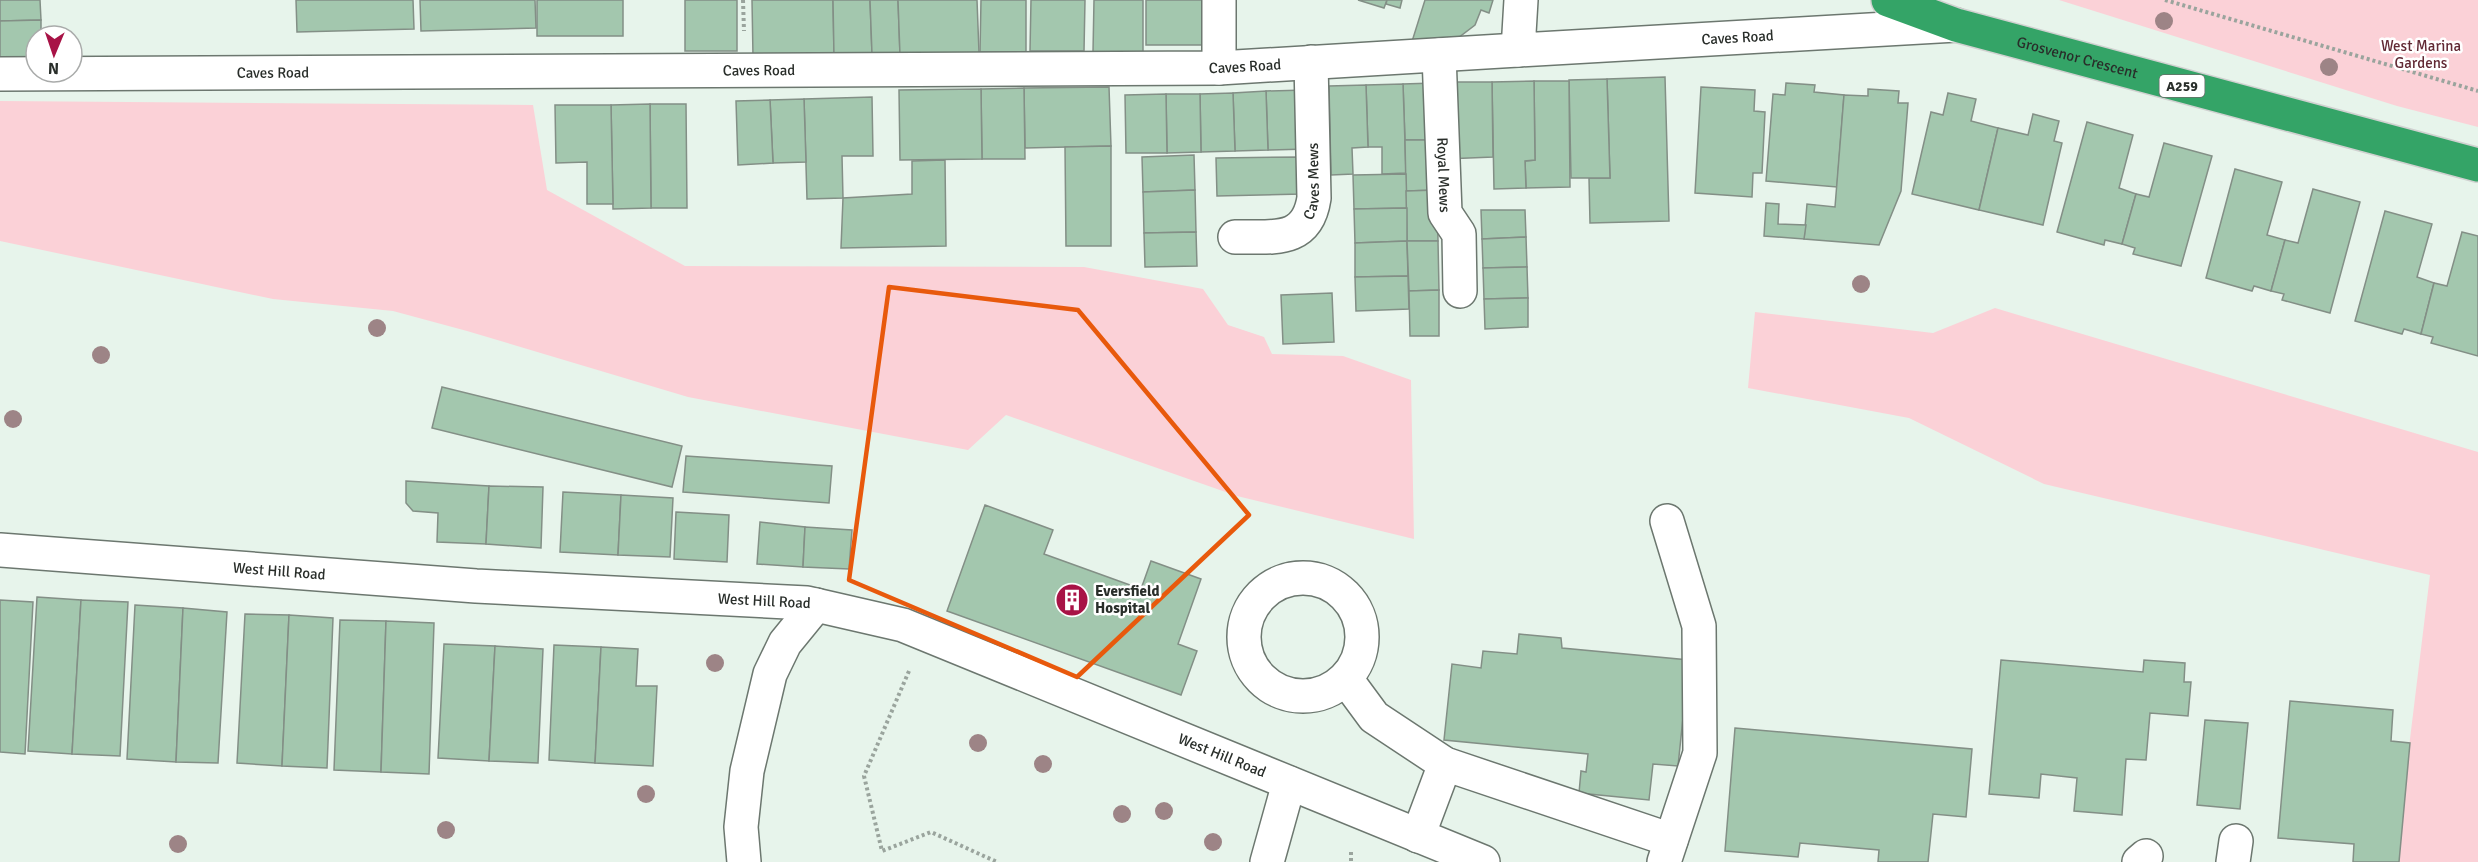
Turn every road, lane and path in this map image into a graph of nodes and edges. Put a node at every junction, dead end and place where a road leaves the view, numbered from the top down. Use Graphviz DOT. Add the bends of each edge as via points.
graph roads {
  1 [pos="1219,0"];
  2 [pos="1521,0"];
  3 [pos="1888,0"];
  4 [pos="2165,0"];
  5 [pos="1956,25"];
  6 [pos="1518,50"];
  7 [pos="1439,55"];
  8 [pos="1311,62"];
  9 [pos="1219,68"];
  10 [pos="0,74"];
  11 [pos="2478,91"];
  12 [pos="2478,165"];
  13 [pos="1234,237"];
  14 [pos="1460,291"];
  15 [pos="1667,521"];
  16 [pos="0,550"];
  17 [pos="816,605"];
  18 [pos="925,634"];
  19 [pos="1346,679"];
  20 [pos="1445,764"];
  21 [pos="1289,783"];
  22 [pos="1418,836"];
  23 [pos="1667,851"];
  24 [pos="744,862"];
  25 [pos="997,862"];
  26 [pos="1267,862"];
  27 [pos="1483,862"];
  1 -- 9 [label="street"];
  2 -- 6 [label="street"];
  3 -- 5 [label="highway, Grosvenor Crescent / A259"];
  4 -- 11 [label="path"];
  5 -- 6 [label="street, Caves Road"];
  5 -- 12 [label="highway, Grosvenor Crescent / A259"];
  6 -- 7 [label="street, Caves Road"];
  7 -- 8 [label="street, Caves Road"];
  7 -- 14 [label="street, Royal Mews" via="1445,213 1459,234"];
  8 -- 9 [label="street, Caves Road"];
  8 -- 13 [label="street, Caves Mews" via="1312,212 1298,231 1286,236"];
  9 -- 10 [label="street, Caves Road"];
  15 -- 23 [label="street" via="1699,626 1700,753"];
  16 -- 17 [label="street, West Hill Road" via="476,586"];
  17 -- 18 [label="street, West Hill Road" via="903,625"];
  17 -- 24 [label="street" via="785,643 770,674 747,771 741,827"];
  18 -- 21 [label="street, West Hill Road"];
  18 -- 25 [label="path" via="864,776 882,851 931,832"];
  19 -- 20 [label="street" via="1374,717"];
  20 -- 22 [label="street"];
  20 -- 23 [label="street"];
  21 -- 22 [label="street, West Hill Road"];
  21 -- 26 [label="street"];
  22 -- 27 [label="street, West Hill Road"];
}
